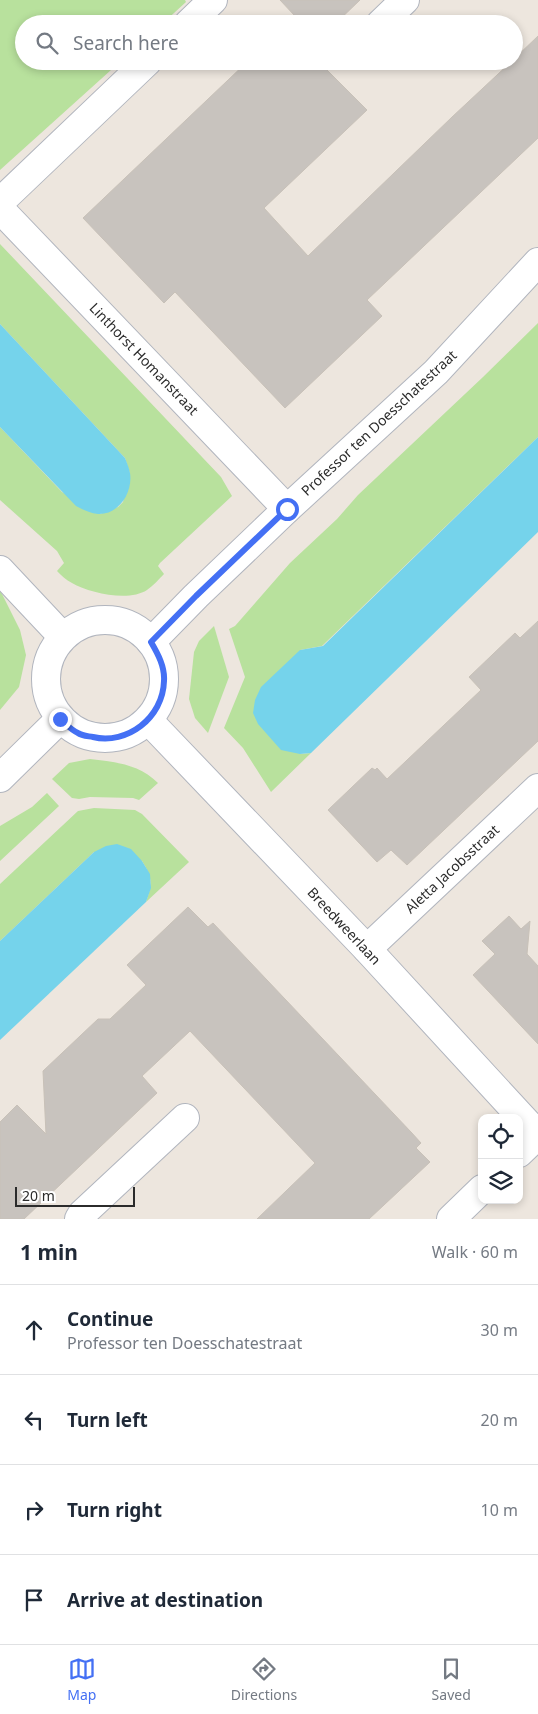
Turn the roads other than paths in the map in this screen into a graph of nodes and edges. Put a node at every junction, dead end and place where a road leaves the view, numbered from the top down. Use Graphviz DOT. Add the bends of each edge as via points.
graph roads {
  1 [pos="213,0"];
  2 [pos="405,0"];
  3 [pos="197,15"];
  4 [pos="389,15"];
  5 [pos="139,70"];
  6 [pos="0,202"];
  7 [pos="0,208"];
  8 [pos="538,262"];
  9 [pos="287,509"];
  10 [pos="0,570"];
  11 [pos="62,636"];
  12 [pos="151,642"];
  13 [pos="60,719"];
  14 [pos="148,720"];
  15 [pos="0,778"];
  16 [pos="538,788"];
  17 [pos="367,950"];
  18 [pos="185,1118"];
  19 [pos="538,1135"];
  20 [pos="523,1149"];
  21 [pos="478,1193"];
  22 [pos="79,1219"];
  23 [pos="451,1219"];
  1 -- 3 [label="street"];
  2 -- 4 [label="street"];
  5 -- 6 [label="street"];
  7 -- 9 [label="street, Linthorst Homanstraat"];
  8 -- 9 [label="street, Professor ten Doesschatestraat" via="436,372"];
  9 -- 12 [label="street, Professor ten Doesschatestraat"];
  10 -- 11 [label="street"];
  11 -- 12 [label="street" via="83,623 108,620 132,626"];
  11 -- 13 [label="street" via="47,662 46,692"];
  12 -- 14 [label="street" via="161,660 164,682 159,703"];
  13 -- 14 [label="street" via="79,734 103,740 128,735"];
  13 -- 15 [label="street"];
  14 -- 17 [label="street, Breedweerlaan"];
  16 -- 17 [label="street, Aletta Jacobsstraat"];
  17 -- 19 [label="street, Breedweerlaan"];
  18 -- 22 [label="street"];
  19 -- 20 [label="street"];
  21 -- 23 [label="street"];
}
